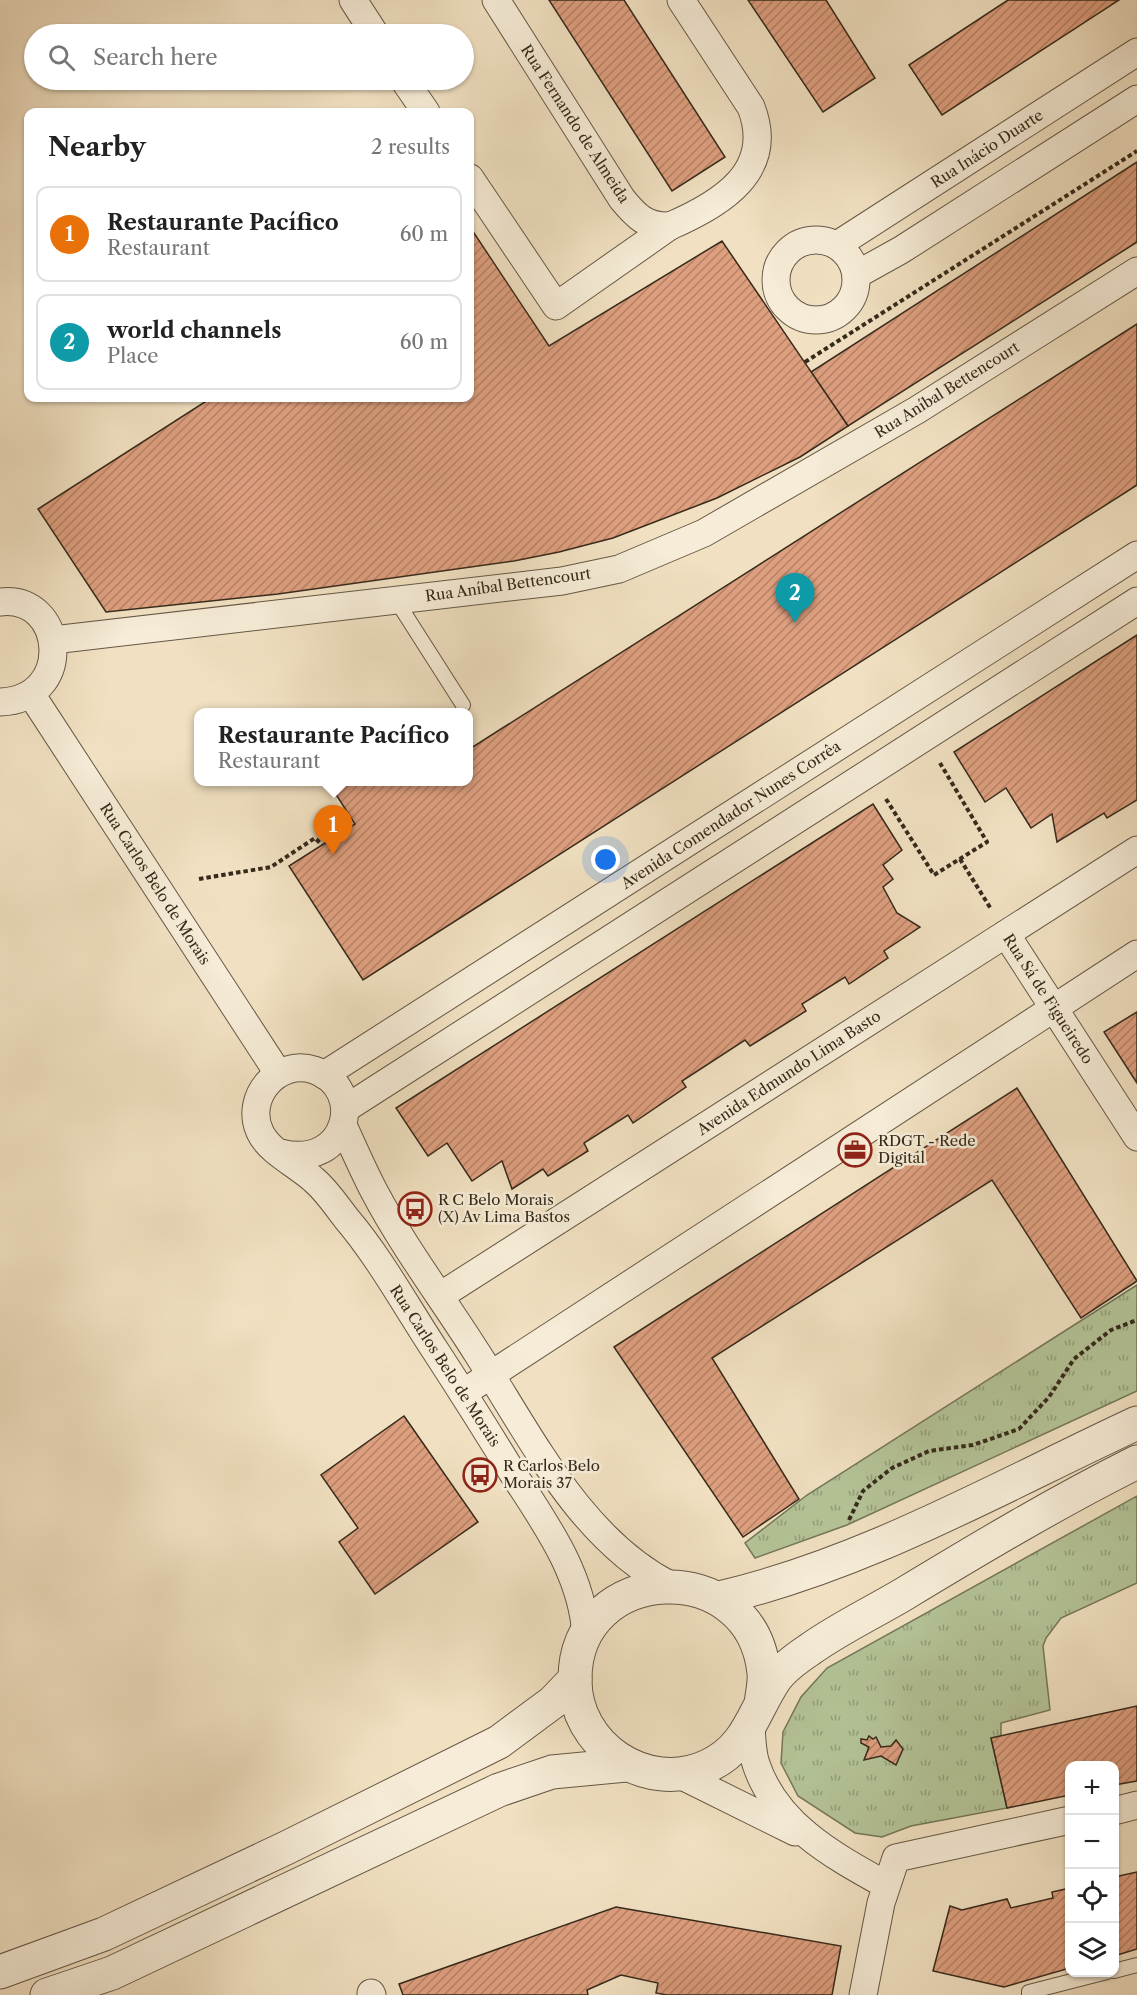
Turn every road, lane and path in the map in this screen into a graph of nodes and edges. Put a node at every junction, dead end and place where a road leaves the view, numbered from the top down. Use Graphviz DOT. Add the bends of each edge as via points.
graph roads {
  1 [pos="353,0"];
  2 [pos="496,0"];
  3 [pos="681,0"];
  4 [pos="369,24"];
  5 [pos="1137,52"];
  6 [pos="411,90"];
  7 [pos="1137,99"];
  8 [pos="423,108"];
  9 [pos="1137,151"];
  10 [pos="474,184"];
  11 [pos="670,226"];
  12 [pos="837,245"];
  13 [pos="1137,271"];
  14 [pos="856,275"];
  15 [pos="805,362"];
  16 [pos="1137,555"];
  17 [pos="396,600"];
  18 [pos="1137,601"];
  19 [pos="0,602"];
  20 [pos="53,640"];
  21 [pos="31,694"];
  22 [pos="0,702"];
  23 [pos="464,705"];
  24 [pos="924,737"];
  25 [pos="869,772"];
  26 [pos="322,845"];
  27 [pos="1137,850"];
  28 [pos="960,859"];
  29 [pos="199,879"];
  30 [pos="1006,934"];
  31 [pos="1137,954"];
  32 [pos="1053,1008"];
  33 [pos="278,1073"];
  34 [pos="324,1075"];
  35 [pos="344,1117"];
  36 [pos="1137,1137"];
  37 [pos="281,1153"];
  38 [pos="440,1296"];
  39 [pos="1137,1320"];
  40 [pos="491,1375"];
  41 [pos="463,1393"];
  42 [pos="1137,1422"];
  43 [pos="1137,1462"];
  44 [pos="847,1525"];
  45 [pos="670,1585"];
  46 [pos="718,1599"];
  47 [pos="586,1635"];
  48 [pos="575,1679"];
  49 [pos="756,1716"];
  50 [pos="626,1764"];
  51 [pos="678,1774"];
  52 [pos="1137,1805"];
  53 [pos="1119,1809"];
  54 [pos="1065,1821"];
  55 [pos="816,1843"];
  56 [pos="886,1885"];
  57 [pos="1137,1965"];
  58 [pos="1119,1970"];
  59 [pos="0,1972"];
  60 [pos="1088,1977"];
  61 [pos="47,1995"];
  62 [pos="863,1995"];
  63 [pos="1029,1995"];
  1 -- 4 [label="street"];
  2 -- 11 [label="street, Rua Fernando de Almeida" via="622,199 636,217 654,227"];
  3 -- 11 [label="street" via="751,107 758,126 753,165 744,181 690,218"];
  5 -- 12 [label="street, Rua Inácio Duarte"];
  6 -- 8 [label="street"];
  7 -- 14 [label="street"];
  9 -- 15 [label="path"];
  10 -- 11 [label="street" via="556,306"];
  12 -- 14 [label="street" via="846,253"];
  12 -- 14 [label="street" via="811,240 787,252 776,276 782,301 803,318 830,317 850,300"];
  13 -- 17 [label="street, Rua Aníbal Bettencourt" via="917,410 742,512 668,550 620,569 562,581"];
  16 -- 34 [label="street, Avenida Comendador Nunes Corrêa"];
  17 -- 20 [label="street, Rua Aníbal Bettencourt"];
  17 -- 23 [label="lane"];
  18 -- 24 [label="street"];
  19 -- 20 [label="street" via="22,605 36,613"];
  20 -- 21 [label="street" via="51,670"];
  21 -- 22 [label="street" via="17,701"];
  21 -- 33 [label="street, Rua Carlos Belo de Morais"];
  24 -- 25 [label="street"];
  24 -- 28 [label="path" via="987,842"];
  25 -- 28 [label="path" via="934,875"];
  25 -- 35 [label="street"];
  26 -- 29 [label="path" via="315,838 271,867"];
  27 -- 30 [label="street, Avenida Edmundo Lima Basto"];
  28 -- 30 [label="path, Rua Sá de Figueiredo"];
  30 -- 32 [label="street, Rua Sá de Figueiredo"];
  30 -- 38 [label="street, Avenida Edmundo Lima Basto"];
  31 -- 32 [label="street"];
  32 -- 36 [label="street, Rua Sá de Figueiredo"];
  32 -- 40 [label="street"];
  33 -- 34 [label="street" via="302,1068"];
  33 -- 37 [label="street, Rua Carlos Belo de Morais" via="264,1088 255,1107 261,1134"];
  34 -- 35 [label="street" via="335,1084"];
  35 -- 37 [label="street" via="336,1139 325,1150 311,1156"];
  35 -- 38 [label="street" via="374,1191"];
  37 -- 41 [label="street, Rua Carlos Belo de Morais" via="316,1181 352,1225"];
  38 -- 40 [label="street"];
  39 -- 44 [label="path" via="1111,1330 1074,1359 1049,1397 1019,1429 973,1445 929,1451 892,1468 863,1491"];
  40 -- 41 [label="street"];
  40 -- 45 [label="street" via="587,1518 647,1573"];
  41 -- 47 [label="street, Rua Carlos Belo de Morais" via="561,1552 584,1608"];
  42 -- 46 [label="street" via="834,1562"];
  43 -- 49 [label="street" via="1027,1521 809,1650 775,1679"];
  45 -- 46 [label="street" via="704,1591"];
  45 -- 47 [label="street" via="645,1588 621,1598"];
  46 -- 49 [label="street" via="742,1618 757,1644 764,1674"];
  47 -- 48 [label="street" via="577,1657"];
  48 -- 50 [label="street" via="583,1720 594,1738"];
  48 -- 59 [label="street" via="553,1702 499,1742 104,1934"];
  49 -- 51 [label="street" via="732,1751 707,1767"];
  49 -- 55 [label="street" via="755,1762 764,1784 791,1820"];
  50 -- 51 [label="street" via="651,1773"];
  50 -- 61 [label="street" via="552,1772 499,1790 111,1973"];
  51 -- 55 [label="street"];
  52 -- 53 [label="street"];
  54 -- 56 [label="street" via="896,1858"];
  55 -- 56 [label="street"];
  56 -- 62 [label="street"];
  57 -- 58 [label="lane"];
  60 -- 63 [label="lane"];
}
